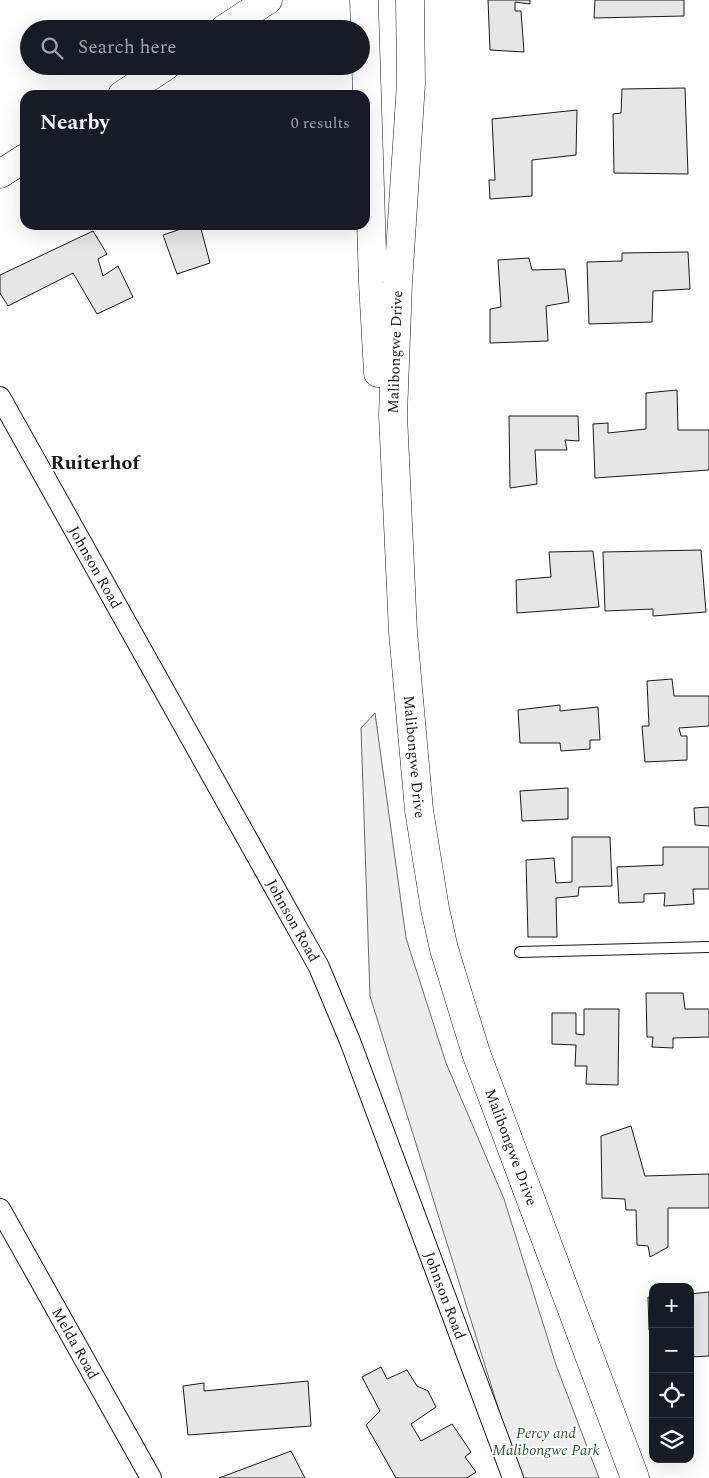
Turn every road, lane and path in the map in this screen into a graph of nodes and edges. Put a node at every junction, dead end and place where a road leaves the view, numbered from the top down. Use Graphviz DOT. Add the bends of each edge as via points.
graph roads {
  1 [pos="268,0"];
  2 [pos="364,0"];
  3 [pos="410,0"];
  4 [pos="238,20"];
  5 [pos="365,20"];
  6 [pos="152,75"];
  7 [pos="366,75"];
  8 [pos="130,90"];
  9 [pos="367,90"];
  10 [pos="20,161"];
  11 [pos="0,174"];
  12 [pos="370,212"];
  13 [pos="0,397"];
  14 [pos="709,947"];
  15 [pos="520,952"];
  16 [pos="0,1209"];
  17 [pos="151,1478"];
  18 [pos="513,1478"];
  19 [pos="622,1478"];
  20 [pos="635,1478"];
  1 -- 4 [label="main road"];
  2 -- 5 [label="main road, Malibongwe Drive"];
  3 -- 20 [label="main road, Malibongwe Drive" via="411,83 393,399 403,632 420,810 439,925 476,1053"];
  6 -- 8 [label="main road"];
  7 -- 9 [label="main road, Malibongwe Drive"];
  10 -- 11 [label="main road"];
  12 -- 19 [label="main road, Malibongwe Drive" via="391,632 401,759 416,868 434,952 465,1057"];
  13 -- 18 [label="street, Johnson Road" via="320,967"];
  14 -- 15 [label="lane"];
  16 -- 17 [label="street, Melda Road"];
}
